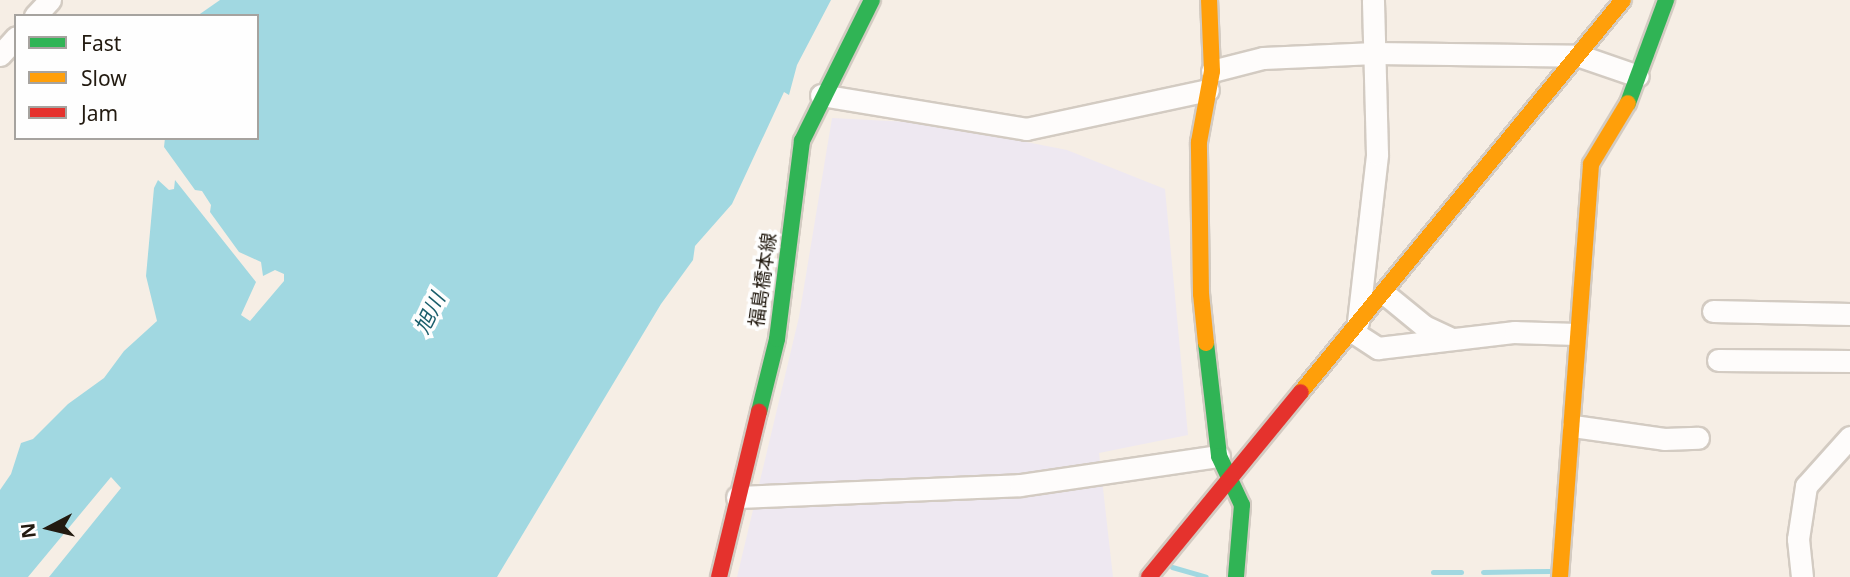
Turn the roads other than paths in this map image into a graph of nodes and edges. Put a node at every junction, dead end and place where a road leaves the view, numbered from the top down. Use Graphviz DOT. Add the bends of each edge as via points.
graph roads {
  1 [pos="50,0"];
  2 [pos="872,0"];
  3 [pos="1209,0"];
  4 [pos="1373,0"];
  5 [pos="1623,0"];
  6 [pos="1666,0"];
  7 [pos="37,14"];
  8 [pos="14,39"];
  9 [pos="1379,53"];
  10 [pos="0,55"];
  11 [pos="1582,58"];
  12 [pos="1632,74"];
  13 [pos="1210,80"];
  14 [pos="821,95"];
  15 [pos="1364,278"];
  16 [pos="1388,297"];
  17 [pos="1713,311"];
  18 [pos="1850,314"];
  19 [pos="1357,332"];
  20 [pos="1575,334"];
  21 [pos="1452,338"];
  22 [pos="1718,360"];
  23 [pos="1850,361"];
  24 [pos="1573,426"];
  25 [pos="1850,437"];
  26 [pos="1698,439"];
  27 [pos="1219,456"];
  28 [pos="1234,489"];
  29 [pos="737,497"];
  30 [pos="719,577"];
  31 [pos="1149,577"];
  32 [pos="1236,577"];
  33 [pos="1560,577"];
  34 [pos="1802,577"];
  1 -- 7 [label="street"];
  2 -- 14 [label="street, 福島橋本線"];
  3 -- 13 [label="street"];
  4 -- 9 [label="street"];
  5 -- 11 [label="street"];
  6 -- 12 [label="street"];
  8 -- 10 [label="street"];
  9 -- 11 [label="street"];
  9 -- 13 [label="street" via="1263,58"];
  9 -- 15 [label="street" via="1377,154"];
  11 -- 12 [label="street"];
  11 -- 16 [label="street"];
  12 -- 20 [label="street" via="1626,109 1591,164"];
  13 -- 14 [label="street" via="1026,129"];
  13 -- 27 [label="street" via="1199,142 1201,294"];
  14 -- 29 [label="street, 福島橋本線" via="802,141 777,339"];
  15 -- 16 [label="street"];
  15 -- 19 [label="street"];
  16 -- 19 [label="street"];
  16 -- 21 [label="street" via="1424,326"];
  17 -- 18 [label="street"];
  19 -- 21 [label="street" via="1378,348"];
  19 -- 28 [label="street"];
  20 -- 21 [label="street"];
  20 -- 24 [label="street"];
  22 -- 23 [label="street"];
  24 -- 26 [label="street" via="1664,439"];
  24 -- 33 [label="street"];
  25 -- 34 [label="street" via="1806,486 1798,539"];
  27 -- 28 [label="street"];
  27 -- 29 [label="street" via="1020,485"];
  28 -- 31 [label="street"];
  28 -- 32 [label="street"];
  29 -- 30 [label="street, 福島橋本線"];
}
